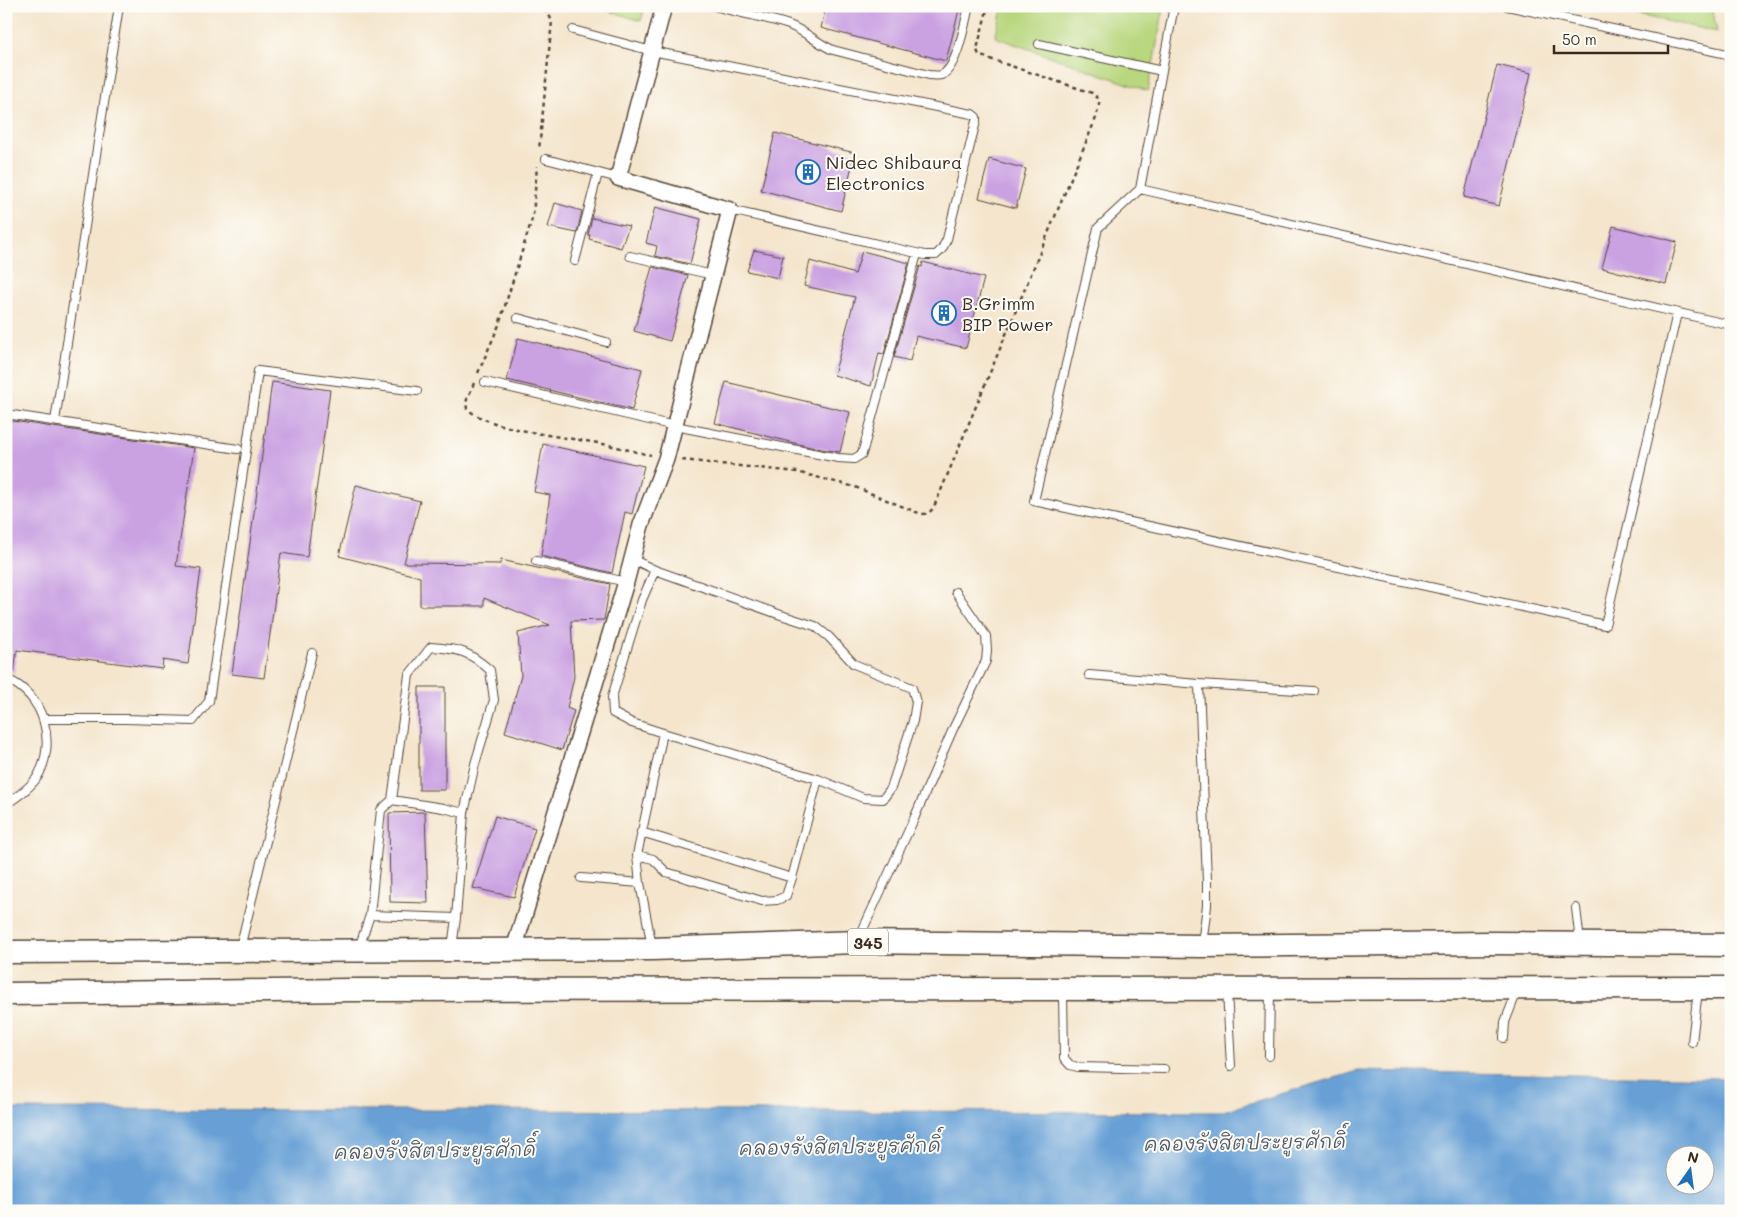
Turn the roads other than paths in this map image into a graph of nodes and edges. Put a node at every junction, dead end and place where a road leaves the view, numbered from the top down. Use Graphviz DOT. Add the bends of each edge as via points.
graph roads {
  1 [pos="119,6"];
  2 [pos="664,6"];
  3 [pos="714,6"];
  4 [pos="969,6"];
  5 [pos="1506,6"];
  6 [pos="1173,7"];
  7 [pos="572,30"];
  8 [pos="1040,44"];
  9 [pos="652,51"];
  10 [pos="1731,62"];
  11 [pos="1162,71"];
  12 [pos="546,159"];
  13 [pos="598,173"];
  14 [pos="618,178"];
  15 [pos="1140,189"];
  16 [pos="730,210"];
  17 [pos="917,254"];
  18 [pos="630,256"];
  19 [pos="575,261"];
  20 [pos="713,275"];
  21 [pos="1677,313"];
  22 [pos="518,318"];
  23 [pos="1731,325"];
  24 [pos="606,342"];
  25 [pos="485,382"];
  26 [pos="417,391"];
  27 [pos="6,414"];
  28 [pos="55,421"];
  29 [pos="675,426"];
  30 [pos="238,449"];
  31 [pos="632,559"];
  32 [pos="536,561"];
  33 [pos="655,570"];
  34 [pos="626,582"];
  35 [pos="956,592"];
  36 [pos="312,653"];
  37 [pos="1089,675"];
  38 [pos="6,679"];
  39 [pos="1199,684"];
  40 [pos="1314,691"];
  41 [pos="44,719"];
  42 [pos="663,733"];
  43 [pos="818,779"];
  44 [pos="392,800"];
  45 [pos="6,804"];
  46 [pos="464,813"];
  47 [pos="641,832"];
  48 [pos="637,856"];
  49 [pos="581,878"];
  50 [pos="792,878"];
  51 [pos="640,883"];
  52 [pos="1576,908"];
  53 [pos="370,914"];
  54 [pos="456,918"];
  55 [pos="857,942"];
  56 [pos="1580,944"];
  57 [pos="1731,945"];
  58 [pos="1202,946"];
  59 [pos="452,949"];
  60 [pos="514,949"];
  61 [pos="652,949"];
  62 [pos="240,950"];
  63 [pos="359,950"];
  64 [pos="6,952"];
  65 [pos="1698,988"];
  66 [pos="1731,988"];
  67 [pos="1063,989"];
  68 [pos="1227,989"];
  69 [pos="1270,989"];
  70 [pos="1518,989"];
  71 [pos="6,994"];
  72 [pos="1504,1038"];
  73 [pos="1692,1042"];
  74 [pos="1269,1056"];
  75 [pos="1231,1066"];
  76 [pos="1164,1069"];
  1 -- 28 [label="lane"];
  2 -- 9 [label="street"];
  3 -- 4 [label="lane" via="790,26 833,50 929,75 941,75 949,70"];
  5 -- 10 [label="lane" via="1727,54"];
  6 -- 11 [label="lane"];
  7 -- 9 [label="lane"];
  8 -- 11 [label="lane"];
  9 -- 14 [label="street"];
  9 -- 17 [label="lane" via="976,117 942,250 936,255"];
  11 -- 15 [label="lane"];
  12 -- 13 [label="lane"];
  13 -- 14 [label="lane"];
  13 -- 19 [label="lane"];
  14 -- 16 [label="street"];
  15 -- 21 [label="lane"];
  15 -- 21 [label="lane" via="1098,228 1034,501 1605,625"];
  16 -- 17 [label="lane"];
  16 -- 20 [label="street"];
  17 -- 29 [label="lane" via="862,454 854,459 838,458"];
  18 -- 20 [label="lane"];
  20 -- 29 [label="street"];
  21 -- 23 [label="lane"];
  22 -- 24 [label="lane"];
  25 -- 29 [label="lane"];
  26 -- 41 [label="lane" via="258,371 209,701 193,721"];
  27 -- 28 [label="lane"];
  28 -- 30 [label="lane"];
  29 -- 31 [label="street"];
  31 -- 33 [label="lane"];
  31 -- 34 [label="street"];
  32 -- 34 [label="lane"];
  33 -- 42 [label="lane" via="612,697 613,713"];
  33 -- 43 [label="lane" via="815,626 854,664 912,688 916,702 913,721 892,788 883,799 863,798"];
  34 -- 60 [label="street"];
  35 -- 55 [label="lane" via="986,636 986,661"];
  36 -- 62 [label="lane"];
  37 -- 39 [label="lane"];
  38 -- 41 [label="lane" via="29,694"];
  39 -- 40 [label="lane"];
  39 -- 58 [label="lane" via="1207,880"];
  41 -- 45 [label="lane" via="48,749 37,777"];
  42 -- 43 [label="lane"];
  42 -- 47 [label="lane"];
  43 -- 50 [label="lane"];
  44 -- 46 [label="lane"];
  44 -- 46 [label="lane" via="409,675 431,647 452,649 473,656 490,670 494,700"];
  44 -- 53 [label="lane" via="381,810"];
  46 -- 54 [label="lane"];
  47 -- 48 [label="lane"];
  47 -- 50 [label="lane"];
  48 -- 50 [label="lane" via="653,859 666,872 762,901 786,896"];
  48 -- 51 [label="lane"];
  49 -- 51 [label="lane"];
  51 -- 61 [label="lane"];
  52 -- 56 [label="lane"];
  53 -- 54 [label="lane"];
  53 -- 63 [label="lane"];
  54 -- 59 [label="lane"];
  55 -- 58 [label="main road, 345"];
  55 -- 61 [label="main road, 345"];
  56 -- 57 [label="main road, 345"];
  56 -- 58 [label="main road, 345"];
  59 -- 60 [label="main road, 345"];
  59 -- 63 [label="main road, 345"];
  60 -- 61 [label="main road, 345"];
  62 -- 63 [label="main road, 345"];
  62 -- 64 [label="main road, 345"];
  65 -- 66 [label="main road"];
  65 -- 70 [label="main road"];
  65 -- 73 [label="lane"];
  67 -- 68 [label="main road"];
  67 -- 71 [label="main road"];
  67 -- 76 [label="lane" via="1064,1058 1070,1065"];
  68 -- 69 [label="main road"];
  68 -- 75 [label="lane"];
  69 -- 70 [label="main road"];
  69 -- 74 [label="lane"];
  70 -- 72 [label="lane" via="1505,1022"];
}
